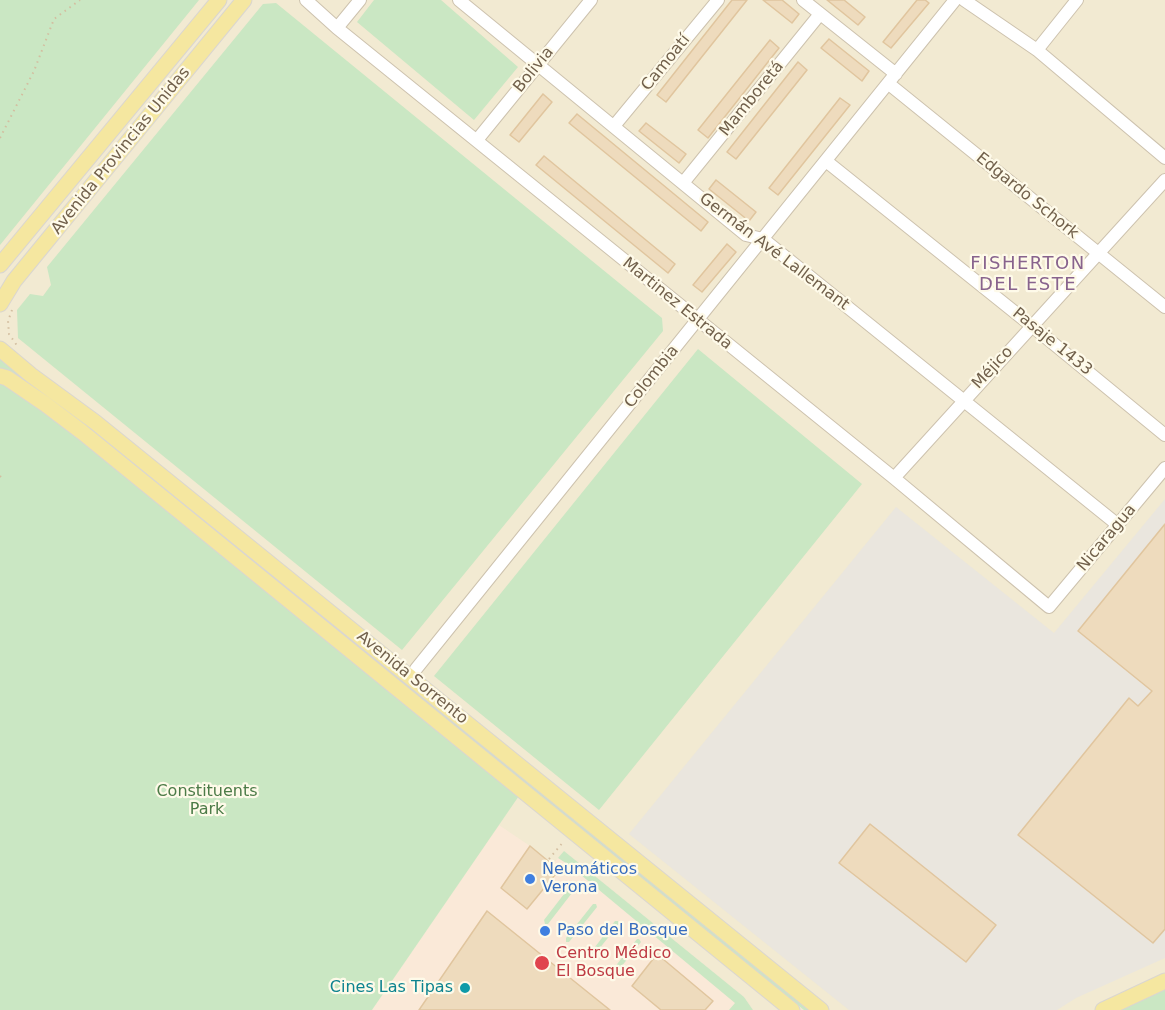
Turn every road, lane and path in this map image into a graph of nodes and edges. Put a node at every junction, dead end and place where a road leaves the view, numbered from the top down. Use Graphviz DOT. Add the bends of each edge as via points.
graph roads {
  1 [pos="80,0"];
  2 [pos="219,0"];
  3 [pos="244,0"];
  4 [pos="306,0"];
  5 [pos="360,0"];
  6 [pos="591,0"];
  7 [pos="718,0"];
  8 [pos="803,0"];
  9 [pos="955,0"];
  10 [pos="964,0"];
  11 [pos="1077,0"];
  12 [pos="466,2"];
  13 [pos="820,14"];
  14 [pos="338,28"];
  15 [pos="1037,50"];
  16 [pos="538,64"];
  17 [pos="892,79"];
  18 [pos="614,126"];
  19 [pos="0,138"];
  20 [pos="477,140"];
  21 [pos="1165,158"];
  22 [pos="826,161"];
  23 [pos="1165,180"];
  24 [pos="683,183"];
  25 [pos="763,239"];
  26 [pos="1098,253"];
  27 [pos="0,265"];
  28 [pos="0,304"];
  29 [pos="1165,307"];
  30 [pos="697,320"];
  31 [pos="1032,326"];
  32 [pos="0,350"];
  33 [pos="0,376"];
  34 [pos="965,399"];
  35 [pos="1165,435"];
  36 [pos="1165,468"];
  37 [pos="894,478"];
  38 [pos="1118,525"];
  39 [pos="1049,607"];
  40 [pos="416,669"];
  41 [pos="564,841"];
  42 [pos="549,859"];
  43 [pos="1165,981"];
  44 [pos="792,1010"];
  45 [pos="821,1010"];
  46 [pos="1103,1010"];
  1 -- 19 [label="path" via="54,19 34,71"];
  2 -- 27 [label="main road, Avenida Provincias Unidas"];
  3 -- 28 [label="main road, Avenida Provincias Unidas" via="14,281"];
  4 -- 14 [label="street, Martinez Estrada"];
  5 -- 14 [label="street"];
  6 -- 16 [label="street, Bolivia"];
  7 -- 18 [label="street, Camoatí"];
  8 -- 13 [label="street, Edgardo Schork"];
  9 -- 17 [label="street, Colombia"];
  10 -- 15 [label="street"];
  11 -- 15 [label="street"];
  12 -- 16 [label="street, Germán Avé Lallemant"];
  13 -- 17 [label="street, Edgardo Schork"];
  13 -- 24 [label="street, Mamboretá"];
  14 -- 20 [label="street, Martinez Estrada"];
  15 -- 21 [label="street"];
  16 -- 18 [label="street, Germán Avé Lallemant"];
  16 -- 20 [label="street, Bolivia"];
  17 -- 22 [label="street, Colombia"];
  17 -- 26 [label="street, Edgardo Schork"];
  18 -- 24 [label="street, Germán Avé Lallemant"];
  20 -- 30 [label="street, Martinez Estrada"];
  22 -- 25 [label="street, Colombia"];
  22 -- 31 [label="street, Pasaje 1433"];
  23 -- 26 [label="street, Méjico"];
  24 -- 25 [label="street, Germán Avé Lallemant" via="747,234"];
  25 -- 30 [label="street, Colombia"];
  25 -- 34 [label="street, Germán Avé Lallemant"];
  26 -- 29 [label="street, Edgardo Schork"];
  26 -- 31 [label="street, Méjico"];
  30 -- 37 [label="street, Martinez Estrada"];
  30 -- 40 [label="street, Colombia"];
  31 -- 34 [label="street, Méjico"];
  31 -- 35 [label="street, Pasaje 1433"];
  32 -- 45 [label="main road, Avenida Sorrento" via="95,422"];
  33 -- 44 [label="main road, Avenida Sorrento" via="82,432"];
  34 -- 37 [label="street, Méjico"];
  34 -- 38 [label="street, Germán Avé Lallemant"];
  36 -- 38 [label="street, Nicaragua"];
  37 -- 39 [label="street, Martinez Estrada"];
  38 -- 39 [label="street, Nicaragua"];
  41 -- 42 [label="path"];
  43 -- 46 [label="main road"];
}
